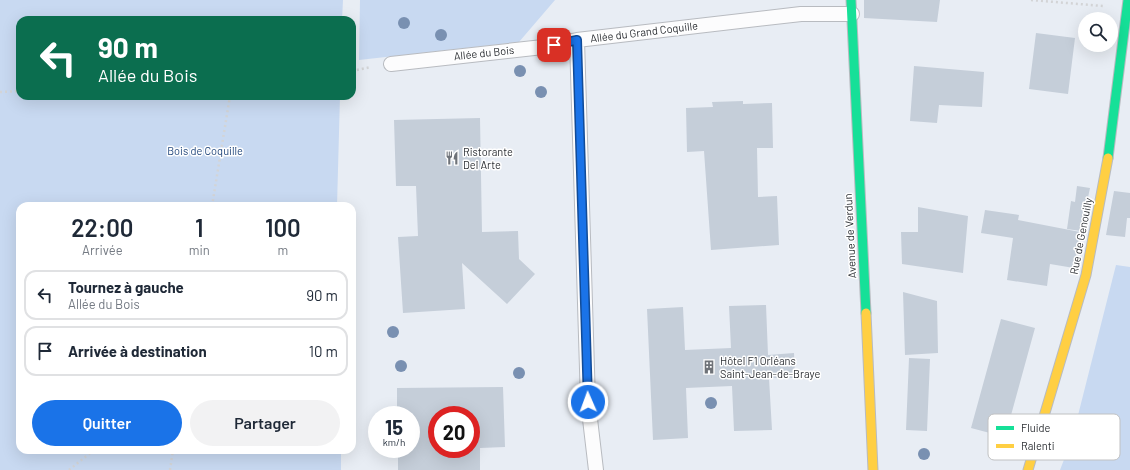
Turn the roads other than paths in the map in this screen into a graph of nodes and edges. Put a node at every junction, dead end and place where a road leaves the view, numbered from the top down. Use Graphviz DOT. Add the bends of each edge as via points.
graph roads {
  1 [pos="1128,4"];
  2 [pos="852,7"];
  3 [pos="577,40"];
  4 [pos="391,64"];
  5 [pos="1045,414"];
  6 [pos="1031,460"];
  7 [pos="596,470"];
  8 [pos="873,470"];
  9 [pos="1028,470"];
  1 -- 5 [label="street, Rue de Genouilly" via="1109,152 1086,275"];
  2 -- 3 [label="lane, Allée du Grand Coquille"];
  2 -- 8 [label="street, Avenue de Verdun"];
  3 -- 4 [label="lane, Allée du Bois" via="543,47"];
  3 -- 7 [label="lane, Allée du Grand Coquille" via="588,402"];
  6 -- 9 [label="street, Rue de Genouilly"];
}
